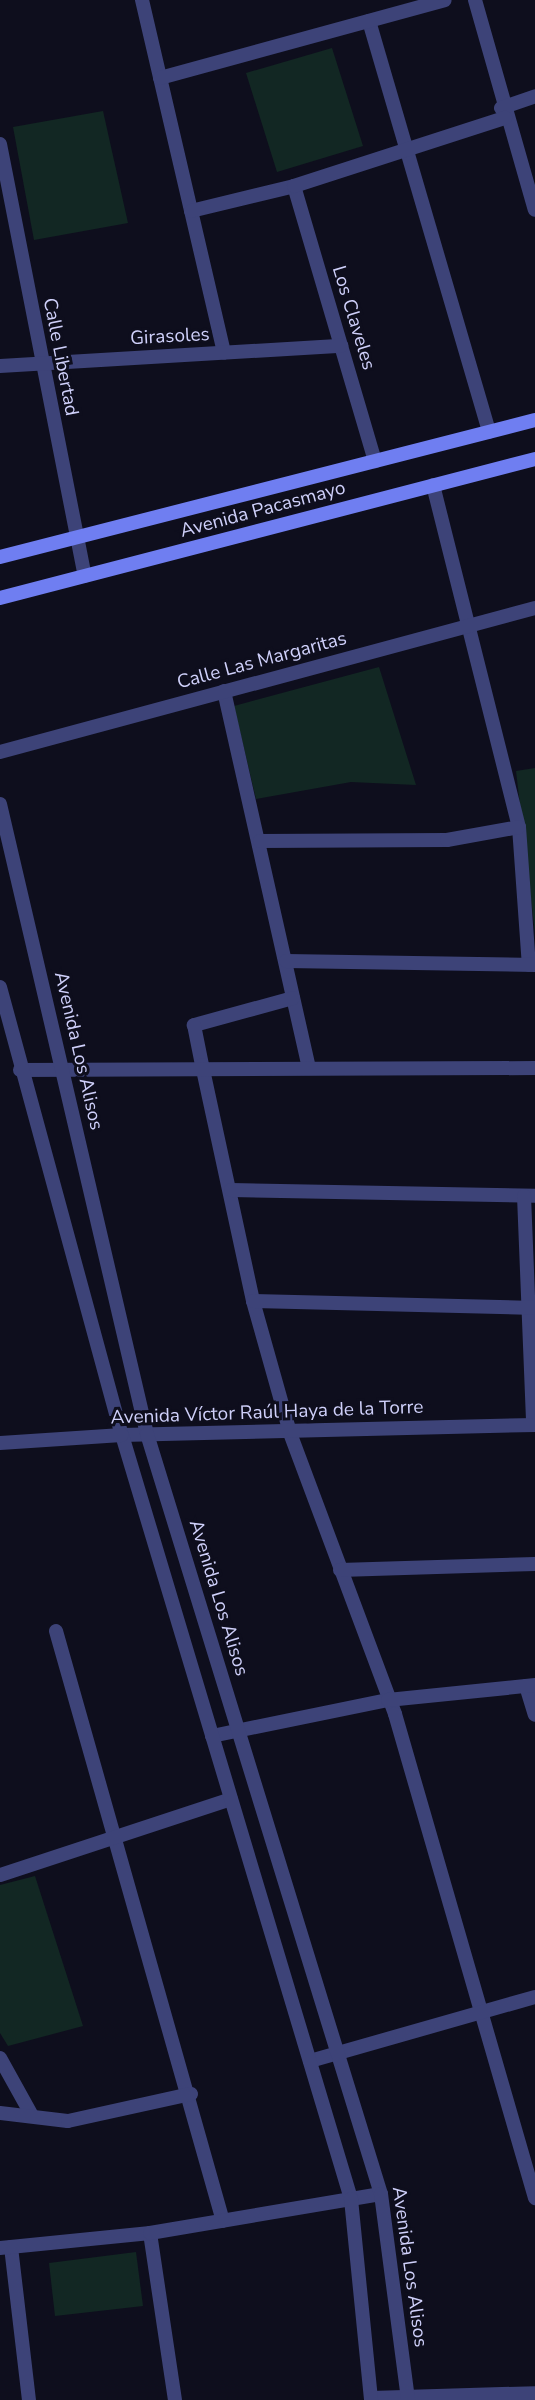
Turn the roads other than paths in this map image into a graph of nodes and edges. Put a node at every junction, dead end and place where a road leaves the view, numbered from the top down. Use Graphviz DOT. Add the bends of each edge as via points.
graph roads {
  1 [pos="142,0"];
  2 [pos="445,0"];
  3 [pos="475,0"];
  4 [pos="369,21"];
  5 [pos="160,78"];
  6 [pos="535,96"];
  7 [pos="503,113"];
  8 [pos="0,144"];
  9 [pos="407,149"];
  10 [pos="294,186"];
  11 [pos="535,210"];
  12 [pos="191,211"];
  13 [pos="341,346"];
  14 [pos="224,353"];
  15 [pos="42,363"];
  16 [pos="0,366"];
  17 [pos="535,420"];
  18 [pos="489,432"];
  19 [pos="535,459"];
  20 [pos="375,461"];
  21 [pos="433,485"];
  22 [pos="75,538"];
  23 [pos="0,557"];
  24 [pos="85,576"];
  25 [pos="0,598"];
  26 [pos="535,608"];
  27 [pos="469,624"];
  28 [pos="224,691"];
  29 [pos="0,752"];
  30 [pos="0,804"];
  31 [pos="519,827"];
  32 [pos="260,841"];
  33 [pos="286,961"];
  34 [pos="532,965"];
  35 [pos="0,987"];
  36 [pos="293,998"];
  37 [pos="202,1065"];
  38 [pos="309,1067"];
  39 [pos="535,1068"];
  40 [pos="62,1069"];
  41 [pos="20,1070"];
  42 [pos="231,1190"];
  43 [pos="530,1196"];
  44 [pos="253,1301"];
  45 [pos="533,1308"];
  46 [pos="534,1425"];
  47 [pos="290,1433"];
  48 [pos="148,1434"];
  49 [pos="122,1435"];
  50 [pos="0,1443"];
  51 [pos="535,1564"];
  52 [pos="340,1570"];
  53 [pos="56,1631"];
  54 [pos="530,1685"];
  55 [pos="388,1700"];
  56 [pos="535,1714"];
  57 [pos="239,1731"];
  58 [pos="212,1736"];
  59 [pos="231,1799"];
  60 [pos="119,1839"];
  61 [pos="0,1875"];
  62 [pos="535,1997"];
  63 [pos="481,2009"];
  64 [pos="338,2054"];
  65 [pos="0,2058"];
  66 [pos="310,2061"];
  67 [pos="191,2094"];
  68 [pos="0,2113"];
  69 [pos="31,2114"];
  70 [pos="528,2147"];
  71 [pos="381,2194"];
  72 [pos="535,2197"];
  73 [pos="351,2199"];
  74 [pos="223,2221"];
  75 [pos="150,2233"];
  76 [pos="6,2248"];
  77 [pos="535,2393"];
  78 [pos="408,2397"];
  79 [pos="371,2399"];
  80 [pos="29,2400"];
  81 [pos="174,2400"];
  1 -- 5 [label="street"];
  2 -- 4 [label="street"];
  3 -- 7 [label="street"];
  4 -- 5 [label="street"];
  4 -- 9 [label="street"];
  5 -- 12 [label="street"];
  6 -- 7 [label="street"];
  7 -- 9 [label="street"];
  7 -- 11 [label="street"];
  8 -- 15 [label="street, Calle Libertad"];
  9 -- 10 [label="street"];
  9 -- 18 [label="street"];
  10 -- 12 [label="street"];
  10 -- 13 [label="street, Los Claveles"];
  12 -- 14 [label="street"];
  13 -- 14 [label="street, Girasoles"];
  13 -- 20 [label="street, Los Claveles"];
  14 -- 15 [label="street, Girasoles"];
  15 -- 16 [label="street, Girasoles"];
  15 -- 22 [label="street, Calle Libertad"];
  17 -- 18 [label="main road, Avenida Pacasmayo"];
  18 -- 20 [label="main road, Avenida Pacasmayo"];
  19 -- 21 [label="main road, Avenida Pacasmayo"];
  20 -- 22 [label="main road, Avenida Pacasmayo"];
  21 -- 24 [label="main road, Avenida Pacasmayo"];
  21 -- 27 [label="street"];
  22 -- 23 [label="main road, Avenida Pacasmayo"];
  22 -- 24 [label="street, Calle Libertad"];
  24 -- 25 [label="main road, Avenida Pacasmayo"];
  26 -- 27 [label="street, Calle Las Margaritas"];
  27 -- 28 [label="street, Calle Las Margaritas"];
  27 -- 31 [label="street"];
  28 -- 29 [label="street, Calle Las Margaritas"];
  28 -- 32 [label="street"];
  30 -- 40 [label="street, Avenida Los Alisos"];
  31 -- 32 [label="street" via="447,840"];
  31 -- 34 [label="street"];
  32 -- 33 [label="street"];
  33 -- 34 [label="street"];
  33 -- 36 [label="street"];
  35 -- 41 [label="street"];
  36 -- 37 [label="street" via="194,1025"];
  36 -- 38 [label="street"];
  37 -- 38 [label="street"];
  37 -- 40 [label="street"];
  37 -- 42 [label="street"];
  38 -- 39 [label="street"];
  40 -- 41 [label="street"];
  40 -- 48 [label="street, Avenida Los Alisos"];
  41 -- 49 [label="street"];
  42 -- 43 [label="street"];
  42 -- 44 [label="street"];
  43 -- 45 [label="street"];
  44 -- 45 [label="street"];
  44 -- 47 [label="street"];
  45 -- 46 [label="street"];
  46 -- 47 [label="street, Avenida Víctor Raúl Haya de la Torre"];
  47 -- 48 [label="street, Avenida Víctor Raúl Haya de la Torre"];
  47 -- 52 [label="street"];
  48 -- 49 [label="street, Avenida Víctor Raúl Haya de la Torre"];
  48 -- 57 [label="street, Avenida Los Alisos"];
  49 -- 50 [label="street, Avenida Víctor Raúl Haya de la Torre"];
  49 -- 58 [label="street"];
  51 -- 52 [label="street"];
  52 -- 55 [label="street"];
  53 -- 60 [label="street"];
  54 -- 55 [label="street"];
  54 -- 56 [label="street"];
  55 -- 57 [label="street"];
  55 -- 63 [label="street"];
  57 -- 58 [label="street"];
  57 -- 64 [label="street, Avenida Los Alisos"];
  58 -- 59 [label="street"];
  59 -- 60 [label="street"];
  59 -- 66 [label="street"];
  60 -- 61 [label="street"];
  60 -- 67 [label="street"];
  62 -- 63 [label="street"];
  63 -- 64 [label="street"];
  63 -- 70 [label="street"];
  64 -- 66 [label="street"];
  64 -- 71 [label="street, Avenida Los Alisos"];
  65 -- 69 [label="street"];
  66 -- 73 [label="street"];
  67 -- 69 [label="street" via="68,2121"];
  67 -- 74 [label="street"];
  68 -- 69 [label="street"];
  70 -- 72 [label="street"];
  71 -- 73 [label="street"];
  71 -- 78 [label="street, Avenida Los Alisos"];
  73 -- 74 [label="street"];
  73 -- 79 [label="street"];
  74 -- 75 [label="street"];
  75 -- 76 [label="street"];
  75 -- 81 [label="street"];
  76 -- 80 [label="street"];
  77 -- 78 [label="street"];
  78 -- 79 [label="street"];
}
